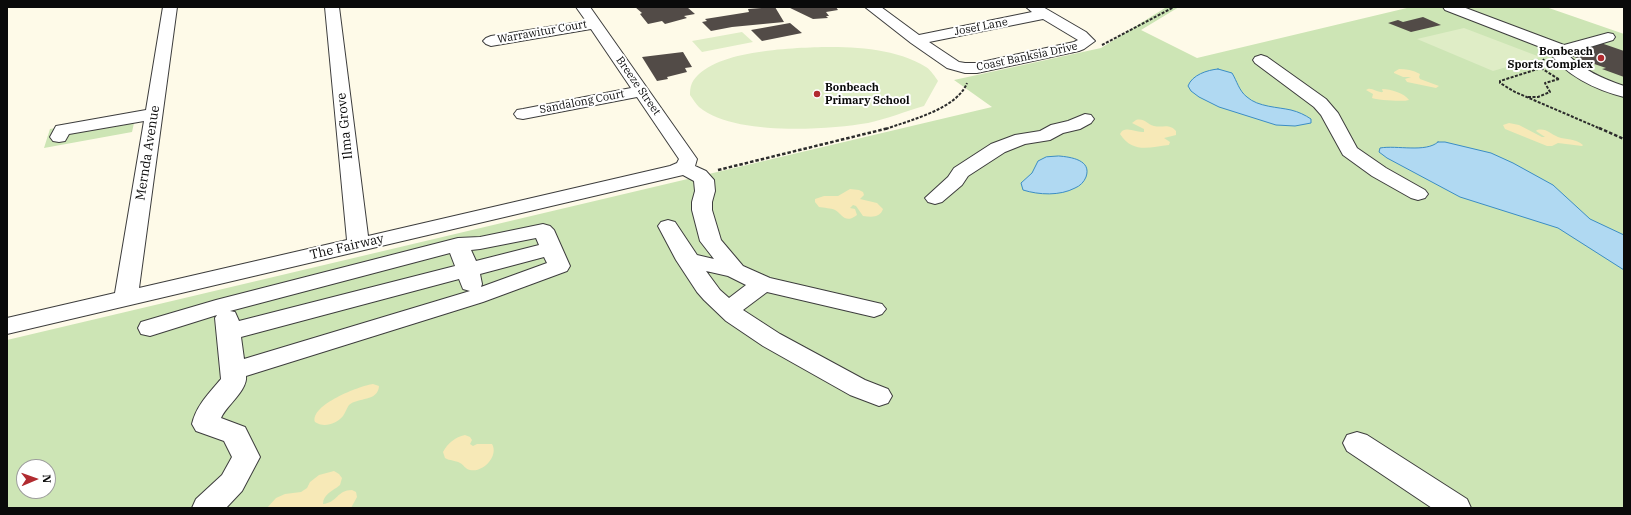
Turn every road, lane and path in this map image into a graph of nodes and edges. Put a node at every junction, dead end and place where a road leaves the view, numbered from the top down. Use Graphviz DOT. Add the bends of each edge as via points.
graph roads {
  1 [pos="170,7"];
  2 [pos="332,7"];
  3 [pos="582,7"];
  4 [pos="872,7"];
  5 [pos="1167,7"];
  6 [pos="1450,7"];
  7 [pos="1173,8"];
  8 [pos="1039,11"];
  9 [pos="594,24"];
  10 [pos="1608,37"];
  11 [pos="916,40"];
  12 [pos="491,41"];
  13 [pos="1099,47"];
  14 [pos="1556,47"];
  15 [pos="1545,59"];
  16 [pos="1261,60"];
  17 [pos="1559,79"];
  18 [pos="968,82"];
  19 [pos="641,91"];
  20 [pos="1624,92"];
  21 [pos="1526,97"];
  22 [pos="154,114"];
  23 [pos="523,114"];
  24 [pos="1085,119"];
  25 [pos="59,137"];
  26 [pos="1624,139"];
  27 [pos="684,167"];
  28 [pos="714,171"];
  29 [pos="1418,194"];
  30 [pos="935,198"];
  31 [pos="668,226"];
  32 [pos="458,244"];
  33 [pos="358,245"];
  34 [pos="551,249"];
  35 [pos="318,254"];
  36 [pos="687,260"];
  37 [pos="468,270"];
  38 [pos="735,271"];
  39 [pos="324,278"];
  40 [pos="763,284"];
  41 [pos="475,297"];
  42 [pos="126,299"];
  43 [pos="224,305"];
  44 [pos="874,309"];
  45 [pos="728,310"];
  46 [pos="7,326"];
  47 [pos="150,328"];
  48 [pos="229,332"];
  49 [pos="234,371"];
  50 [pos="879,396"];
  51 [pos="1357,443"];
  52 [pos="207,508"];
  53 [pos="1456,508"];
  1 -- 22 [label="street, Mernda Avenue"];
  2 -- 33 [label="street, Ilma Grove"];
  3 -- 9 [label="street, Breeze Street"];
  4 -- 11 [label="street, Coast Banksia Drive"];
  5 -- 7 [label="path"];
  6 -- 14 [label="street"];
  7 -- 13 [label="path"];
  8 -- 11 [label="street, Josef Lane"];
  8 -- 11 [label="street, Coast Banksia Drive" via="1082,35 1087,41 1079,46 971,69 953,65"];
  9 -- 12 [label="street, Warrawitur Court"];
  9 -- 19 [label="street, Breeze Street"];
  10 -- 14 [label="street" via="1563,50"];
  14 -- 20 [label="street" via="1562,59 1576,70 1593,80"];
  15 -- 21 [label="path" via="1539,67 1541,68 1500,81 1502,85"];
  16 -- 29 [label="street" via="1320,103 1329,113 1350,151 1379,172"];
  17 -- 21 [label="path" via="1545,83 1548,85 1546,87 1549,93 1538,97"];
  18 -- 28 [label="path" via="965,88 942,109 884,130"];
  19 -- 23 [label="street, Sandalong Court"];
  19 -- 27 [label="street, Breeze Street" via="688,159"];
  21 -- 26 [label="path"];
  22 -- 25 [label="street" via="62,130"];
  22 -- 42 [label="street, Mernda Avenue"];
  24 -- 30 [label="street" via="1044,136 1021,139 998,148 961,172 955,181"];
  27 -- 33 [label="street, The Fairway"];
  27 -- 38 [label="street" via="704,180 702,210 711,241"];
  31 -- 36 [label="street"];
  32 -- 34 [label="street" via="480,243 543,230"];
  32 -- 37 [label="street"];
  32 -- 39 [label="street"];
  33 -- 35 [label="street, The Fairway"];
  34 -- 37 [label="street"];
  34 -- 41 [label="street" via="559,266"];
  35 -- 39 [label="street"];
  35 -- 42 [label="street, The Fairway"];
  36 -- 38 [label="street"];
  36 -- 45 [label="street" via="712,294"];
  37 -- 41 [label="street"];
  37 -- 48 [label="street"];
  38 -- 40 [label="street"];
  39 -- 43 [label="street"];
  40 -- 44 [label="street"];
  40 -- 45 [label="street"];
  41 -- 49 [label="street"];
  42 -- 46 [label="street, The Fairway"];
  43 -- 47 [label="street"];
  43 -- 48 [label="street"];
  45 -- 50 [label="street" via="758,333 854,386"];
  48 -- 49 [label="street"];
  49 -- 52 [label="street" via="234,381 208,414 206,424 235,434 246,457 232,483"];
  51 -- 53 [label="street"];
}
